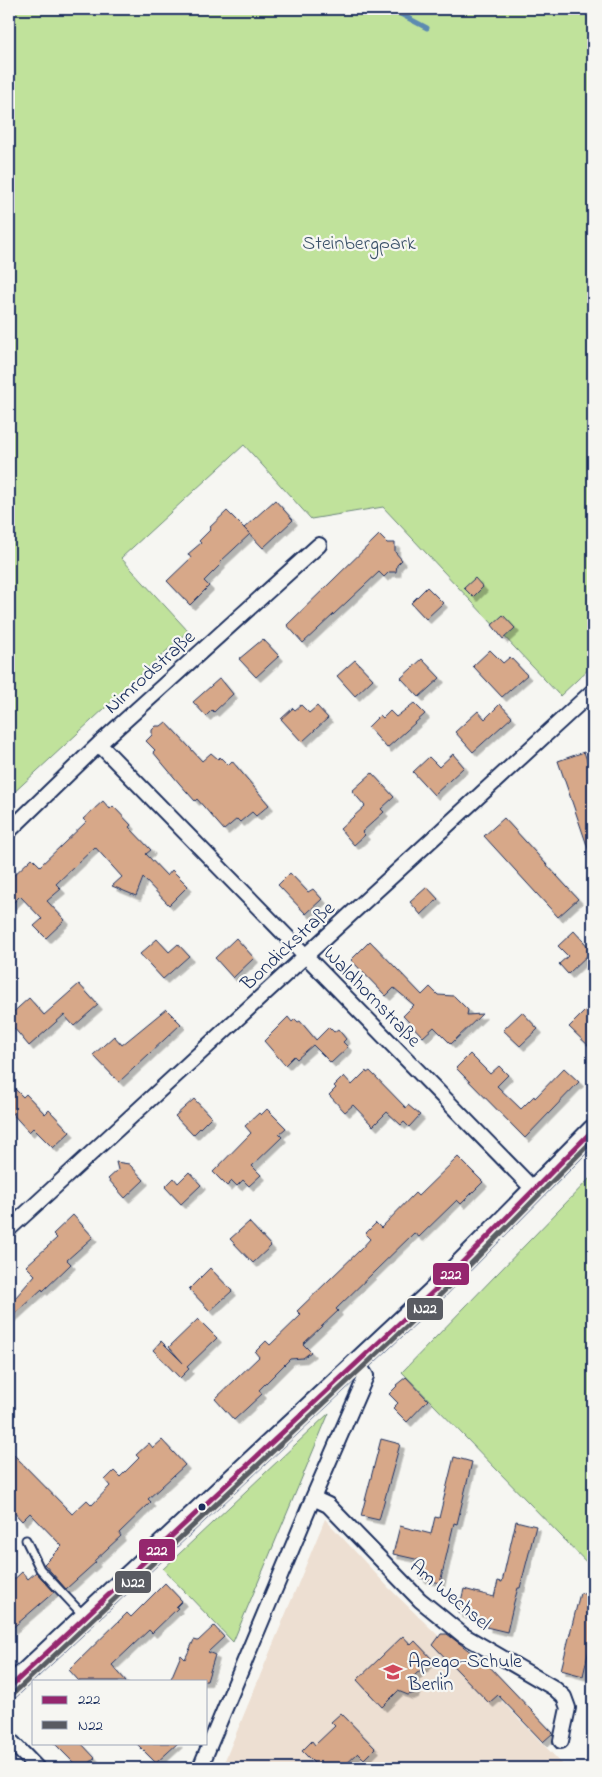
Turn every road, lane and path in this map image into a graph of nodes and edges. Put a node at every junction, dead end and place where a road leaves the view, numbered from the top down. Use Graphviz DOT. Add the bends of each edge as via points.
graph roads {
  1 [pos="320,544"];
  2 [pos="593,691"];
  3 [pos="99,744"];
  4 [pos="9,831"];
  5 [pos="306,956"];
  6 [pos="593,1130"];
  7 [pos="534,1190"];
  8 [pos="9,1229"];
  9 [pos="357,1362"];
  10 [pos="313,1498"];
  11 [pos="26,1540"];
  12 [pos="85,1616"];
  13 [pos="9,1688"];
  14 [pos="9,1738"];
  15 [pos="561,1741"];
  16 [pos="38,1768"];
  17 [pos="200,1768"];
  1 -- 3 [label="street, Nimrodstraße"];
  2 -- 5 [label="street, Bondickstraße"];
  3 -- 4 [label="street, Nimrodstraße"];
  3 -- 5 [label="street, Waldhornstraße"];
  5 -- 7 [label="street, Waldhornstraße"];
  5 -- 8 [label="street, Bondickstraße"];
  6 -- 7 [label="main road"];
  7 -- 9 [label="main road" via="436,1289"];
  9 -- 10 [label="street" via="366,1376"];
  9 -- 12 [label="main road"];
  10 -- 15 [label="street, Am Wechsel" via="328,1504 420,1600 462,1635 564,1697 568,1708"];
  10 -- 17 [label="street"];
  11 -- 12 [label="lane" via="40,1569"];
  12 -- 13 [label="main road"];
  14 -- 16 [label="street"];
}
